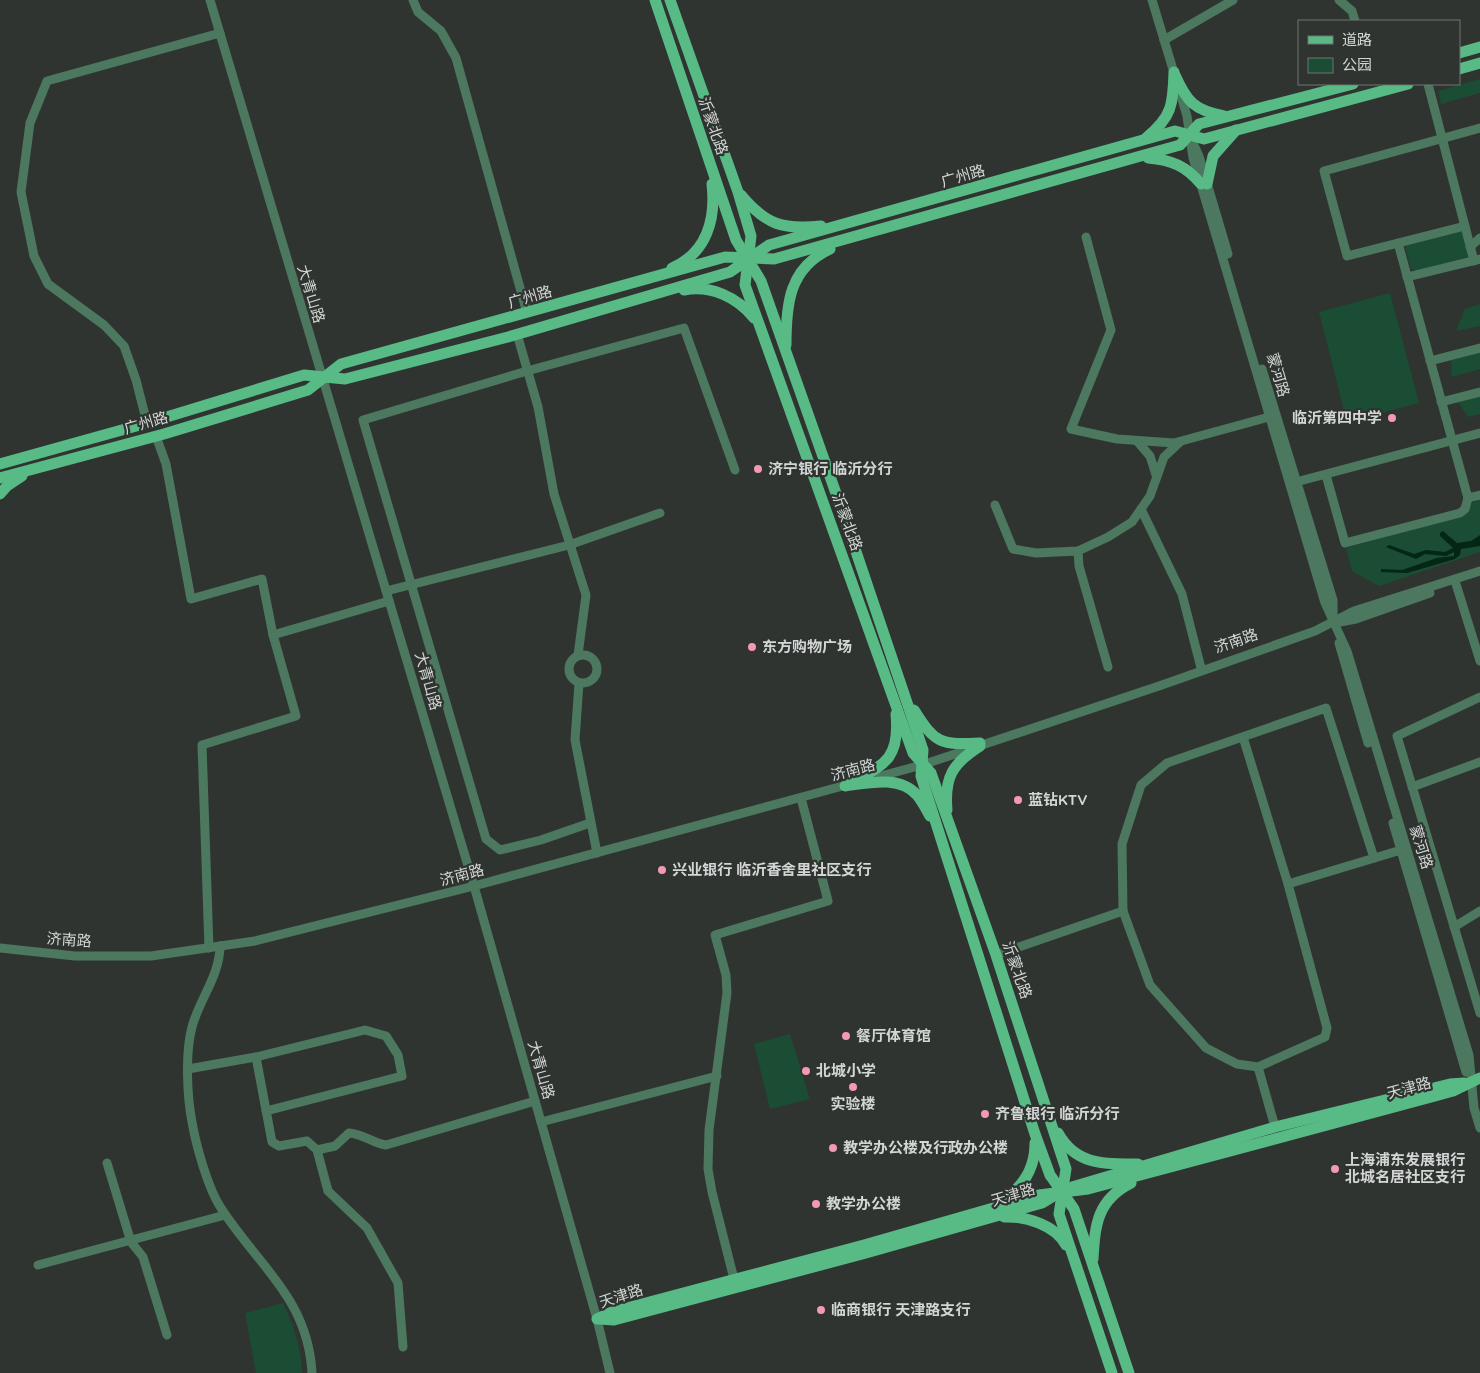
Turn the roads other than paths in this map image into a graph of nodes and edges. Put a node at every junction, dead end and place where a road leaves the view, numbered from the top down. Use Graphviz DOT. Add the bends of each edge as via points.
graph roads {
  1 [pos="210,0"];
  2 [pos="414,0"];
  3 [pos="654,0"];
  4 [pos="670,0"];
  5 [pos="1152,0"];
  6 [pos="1233,0"];
  7 [pos="1339,0"];
  8 [pos="1355,20"];
  9 [pos="220,33"];
  10 [pos="1164,40"];
  11 [pos="1480,47"];
  12 [pos="1460,54"];
  13 [pos="1480,63"];
  14 [pos="1460,69"];
  15 [pos="1174,72"];
  16 [pos="1349,85"];
  17 [pos="1404,85"];
  18 [pos="1428,85"];
  19 [pos="1228,116"];
  20 [pos="1480,128"];
  21 [pos="1236,130"];
  22 [pos="1189,136"];
  23 [pos="1442,139"];
  24 [pos="1141,141"];
  25 [pos="1142,157"];
  26 [pos="710,162"];
  27 [pos="1204,184"];
  28 [pos="738,192"];
  29 [pos="850,224"];
  30 [pos="1465,226"];
  31 [pos="1086,237"];
  32 [pos="1480,238"];
  33 [pos="852,239"];
  34 [pos="1398,243"];
  35 [pos="1470,247"];
  36 [pos="748,259"];
  37 [pos="1477,260"];
  38 [pos="1407,277"];
  39 [pos="642,282"];
  40 [pos="648,296"];
  41 [pos="527,313"];
  42 [pos="759,324"];
  43 [pos="517,334"];
  44 [pos="1480,348"];
  45 [pos="786,354"];
  46 [pos="1430,361"];
  47 [pos="527,371"];
  48 [pos="324,378"];
  49 [pos="1480,392"];
  50 [pos="1441,402"];
  51 [pos="1270,417"];
  52 [pos="147,423"];
  53 [pos="1480,433"];
  54 [pos="156,436"];
  55 [pos="1137,441"];
  56 [pos="1181,441"];
  57 [pos="1452,441"];
  58 [pos="0,455"];
  59 [pos="29,457"];
  60 [pos="0,464"];
  61 [pos="33,470"];
  62 [pos="735,470"];
  63 [pos="1326,474"];
  64 [pos="1156,475"];
  65 [pos="0,478"];
  66 [pos="1296,482"];
  67 [pos="0,494"];
  68 [pos="1480,495"];
  69 [pos="1468,498"];
  70 [pos="995,505"];
  71 [pos="1141,509"];
  72 [pos="660,514"];
  73 [pos="570,546"];
  74 [pos="1078,551"];
  75 [pos="1480,571"];
  76 [pos="1480,576"];
  77 [pos="1456,584"];
  78 [pos="411,585"];
  79 [pos="386,591"];
  80 [pos="389,601"];
  81 [pos="1333,623"];
  82 [pos="274,635"];
  83 [pos="578,655"];
  84 [pos="1480,661"];
  85 [pos="1108,667"];
  86 [pos="1201,668"];
  87 [pos="578,682"];
  88 [pos="899,694"];
  89 [pos="1480,697"];
  90 [pos="1243,737"];
  91 [pos="980,744"];
  92 [pos="1480,762"];
  93 [pos="922,765"];
  94 [pos="845,786"];
  95 [pos="1412,787"];
  96 [pos="801,798"];
  97 [pos="590,823"];
  98 [pos="945,832"];
  99 [pos="1400,850"];
  100 [pos="598,853"];
  101 [pos="1374,858"];
  102 [pos="1288,884"];
  103 [pos="474,886"];
  104 [pos="1124,911"];
  105 [pos="1480,912"];
  106 [pos="1454,927"];
  107 [pos="220,946"];
  108 [pos="0,948"];
  109 [pos="209,948"];
  110 [pos="996,955"];
  111 [pos="1480,977"];
  112 [pos="1470,982"];
  113 [pos="1480,1013"];
  114 [pos="256,1057"];
  115 [pos="1258,1067"];
  116 [pos="188,1069"];
  117 [pos="717,1076"];
  118 [pos="1477,1081"];
  119 [pos="535,1101"];
  120 [pos="1480,1101"];
  121 [pos="266,1111"];
  122 [pos="1050,1119"];
  123 [pos="541,1122"];
  124 [pos="1275,1128"];
  125 [pos="1480,1128"];
  126 [pos="1035,1134"];
  127 [pos="317,1150"];
  128 [pos="107,1163"];
  129 [pos="1154,1167"];
  130 [pos="1063,1191"];
  131 [pos="225,1215"];
  132 [pos="986,1215"];
  133 [pos="131,1242"];
  134 [pos="1070,1253"];
  135 [pos="38,1265"];
  136 [pos="1093,1266"];
  137 [pos="734,1279"];
  138 [pos="597,1319"];
  139 [pos="167,1335"];
  140 [pos="403,1347"];
  141 [pos="312,1373"];
  142 [pos="610,1373"];
  143 [pos="1112,1373"];
  144 [pos="1129,1373"];
  1 -- 9 [label="street, 大青山路"];
  2 -- 41 [label="street" via="418,12 441,31 456,58"];
  3 -- 26 [label="main road, 沂蒙北路"];
  4 -- 28 [label="main road, 沂蒙北路"];
  5 -- 10 [label="street, 蒙河路"];
  6 -- 10 [label="street"];
  7 -- 8 [label="street" via="1352,11"];
  9 -- 48 [label="street, 大青山路"];
  9 -- 52 [label="street" via="47,81 30,123 21,192 34,256 48,284 104,325 124,346"];
  10 -- 15 [label="street, 蒙河路"];
  11 -- 12 [label="main road"];
  13 -- 14 [label="main road"];
  15 -- 19 [label="main road" via="1186,98 1198,108"];
  15 -- 22 [label="street, 蒙河路" via="1187,116"];
  15 -- 24 [label="main road" via="1173,102 1167,117"];
  16 -- 19 [label="main road, 广州路"];
  17 -- 21 [label="main road, 广州路"];
  18 -- 23 [label="street"];
  19 -- 22 [label="main road, 广州路" via="1199,124"];
  20 -- 23 [label="street"];
  21 -- 22 [label="main road, 广州路" via="1204,139"];
  21 -- 27 [label="main road" via="1213,156"];
  22 -- 24 [label="main road, 广州路" via="1175,131"];
  22 -- 25 [label="main road, 广州路" via="1180,145"];
  22 -- 27 [label="street, 蒙河路" via="1199,156"];
  23 -- 30 [label="street"];
  23 -- 34 [label="street" via="1324,172 1347,256"];
  24 -- 29 [label="main road, 广州路"];
  25 -- 27 [label="main road" via="1182,165"];
  25 -- 33 [label="main road, 广州路"];
  26 -- 36 [label="main road, 沂蒙北路" via="736,240"];
  26 -- 39 [label="main road" via="713,214 708,236 698,250 680,265"];
  27 -- 51 [label="street, 蒙河路"];
  27 -- 66 [label="street, 蒙河路"];
  28 -- 29 [label="main road" via="753,209 770,221 795,229"];
  28 -- 36 [label="main road, 沂蒙北路" via="751,236"];
  29 -- 36 [label="main road, 广州路" via="769,245"];
  30 -- 34 [label="street"];
  30 -- 35 [label="street"];
  31 -- 55 [label="street" via="1111,330 1071,428 1117,440"];
  32 -- 35 [label="street"];
  33 -- 36 [label="main road, 广州路" via="774,259"];
  33 -- 45 [label="main road" via="806,264 789,298"];
  34 -- 38 [label="street"];
  35 -- 37 [label="street"];
  36 -- 39 [label="main road, 广州路" via="725,257"];
  36 -- 40 [label="main road, 广州路" via="730,272"];
  36 -- 42 [label="main road, 沂蒙北路" via="745,285"];
  36 -- 45 [label="main road, 沂蒙北路" via="760,281"];
  37 -- 38 [label="street"];
  38 -- 46 [label="street"];
  39 -- 41 [label="main road, 广州路"];
  40 -- 42 [label="main road" via="688,289 709,290 729,296 746,308"];
  40 -- 43 [label="main road, 广州路"];
  41 -- 48 [label="main road, 广州路" via="341,364"];
  42 -- 88 [label="main road, 沂蒙北路"];
  43 -- 47 [label="street"];
  43 -- 48 [label="main road, 广州路" via="345,380"];
  44 -- 46 [label="street"];
  45 -- 88 [label="main road, 沂蒙北路" via="844,516"];
  46 -- 50 [label="street"];
  47 -- 62 [label="street" via="684,328"];
  47 -- 73 [label="street" via="538,407 554,494"];
  47 -- 78 [label="street" via="363,420"];
  48 -- 52 [label="main road, 广州路" via="304,375"];
  48 -- 54 [label="main road, 广州路" via="308,390"];
  48 -- 79 [label="street, 大青山路"];
  49 -- 50 [label="street"];
  50 -- 57 [label="street"];
  51 -- 56 [label="street"];
  51 -- 81 [label="street, 蒙河路"];
  52 -- 59 [label="main road, 广州路"];
  53 -- 57 [label="street"];
  54 -- 61 [label="main road, 广州路"];
  54 -- 82 [label="street" via="166,464 191,599 262,579"];
  55 -- 56 [label="street"];
  55 -- 64 [label="street" via="1150,456"];
  56 -- 64 [label="street" via="1164,457"];
  57 -- 63 [label="street"];
  57 -- 69 [label="street"];
  58 -- 59 [label="main road"];
  59 -- 60 [label="main road, 广州路"];
  61 -- 65 [label="main road, 广州路"];
  61 -- 67 [label="main road"];
  63 -- 66 [label="street"];
  63 -- 69 [label="street" via="1344,543 1460,513 1465,509"];
  64 -- 71 [label="street" via="1150,496"];
  66 -- 81 [label="street, 蒙河路" via="1333,600"];
  68 -- 69 [label="street"];
  70 -- 74 [label="street" via="1013,549 1036,553"];
  71 -- 74 [label="street" via="1132,522 1108,538"];
  71 -- 86 [label="street" via="1182,594"];
  72 -- 73 [label="street"];
  73 -- 78 [label="street"];
  73 -- 83 [label="street" via="586,596"];
  74 -- 85 [label="street" via="1079,566"];
  75 -- 81 [label="street, 济南路" via="1354,611"];
  76 -- 77 [label="street, 济南路"];
  77 -- 81 [label="street, 济南路" via="1356,619"];
  77 -- 84 [label="street"];
  78 -- 79 [label="street"];
  78 -- 97 [label="street" via="486,838 500,850"];
  79 -- 80 [label="street, 大青山路"];
  80 -- 82 [label="street"];
  80 -- 103 [label="street, 大青山路"];
  81 -- 86 [label="street, 济南路"];
  81 -- 91 [label="street, 济南路"];
  81 -- 99 [label="street, 蒙河路"];
  81 -- 118 [label="street, 蒙河路" via="1350,661"];
  82 -- 109 [label="street" via="296,716 202,745"];
  83 -- 87 [label="street" via="570,662 568,670"];
  83 -- 87 [label="street" via="591,657 597,670 592,680"];
  86 -- 91 [label="street, 济南路"];
  87 -- 97 [label="street" via="575,740"];
  88 -- 91 [label="main road" via="927,732 940,741"];
  88 -- 93 [label="main road, 沂蒙北路" via="922,750"];
  88 -- 94 [label="main road" via="896,743 892,753 882,766"];
  89 -- 95 [label="street" via="1396,736"];
  90 -- 101 [label="street" via="1326,708"];
  90 -- 102 [label="street"];
  90 -- 104 [label="street" via="1167,763 1141,785 1122,844"];
  91 -- 93 [label="street, 济南路" via="941,755"];
  91 -- 98 [label="main road" via="961,758 951,771"];
  92 -- 95 [label="street"];
  93 -- 94 [label="street, 济南路"];
  93 -- 98 [label="main road, 沂蒙北路" via="921,776"];
  94 -- 96 [label="street, 济南路"];
  94 -- 98 [label="main road" via="883,782 904,785 917,795"];
  95 -- 106 [label="street"];
  96 -- 100 [label="street, 济南路"];
  96 -- 117 [label="street" via="828,901 715,935 726,975 727,993"];
  97 -- 100 [label="street"];
  98 -- 110 [label="main road, 沂蒙北路"];
  98 -- 126 [label="main road, 沂蒙北路"];
  99 -- 101 [label="street"];
  99 -- 118 [label="street, 蒙河路"];
  100 -- 103 [label="street, 济南路"];
  101 -- 102 [label="street"];
  102 -- 115 [label="street" via="1327,1028 1325,1037"];
  103 -- 107 [label="street, 济南路" via="255,941"];
  103 -- 119 [label="street, 大青山路"];
  104 -- 110 [label="street"];
  104 -- 115 [label="street" via="1150,985 1206,1048 1236,1064"];
  105 -- 106 [label="street"];
  106 -- 112 [label="street"];
  107 -- 109 [label="street, 济南路"];
  107 -- 116 [label="street" via="220,958 192,1028"];
  108 -- 109 [label="street, 济南路" via="75,956 151,956"];
  110 -- 122 [label="main road, 沂蒙北路"];
  111 -- 112 [label="street"];
  112 -- 113 [label="street"];
  114 -- 116 [label="street"];
  114 -- 121 [label="street"];
  114 -- 121 [label="street" via="365,1030 386,1036 398,1055 402,1076"];
  115 -- 124 [label="street"];
  116 -- 131 [label="street" via="192,1122 202,1161"];
  117 -- 123 [label="street"];
  117 -- 137 [label="street" via="709,1130 708,1169"];
  118 -- 120 [label="street, 蒙河路"];
  118 -- 124 [label="main road, 天津路" via="1450,1084"];
  118 -- 125 [label="street, 蒙河路" via="1474,1108"];
  118 -- 129 [label="main road, 天津路" via="1453,1092"];
  119 -- 123 [label="street, 大青山路"];
  119 -- 127 [label="street" via="386,1145 374,1143 361,1134 349,1133 335,1146"];
  121 -- 127 [label="street" via="272,1142 279,1146 307,1141"];
  122 -- 129 [label="main road" via="1060,1137 1085,1160"];
  122 -- 130 [label="main road, 沂蒙北路" via="1066,1169"];
  123 -- 138 [label="street, 大青山路"];
  124 -- 129 [label="main road, 天津路"];
  126 -- 130 [label="main road, 沂蒙北路" via="1050,1175"];
  126 -- 132 [label="main road" via="1035,1157 1028,1175 1012,1195"];
  127 -- 140 [label="street" via="328,1191 367,1228 398,1283"];
  128 -- 133 [label="street"];
  129 -- 130 [label="main road, 天津路" via="1086,1182"];
  129 -- 136 [label="main road" via="1117,1190 1102,1207 1094,1239"];
  130 -- 132 [label="main road, 天津路" via="1042,1203"];
  130 -- 134 [label="main road, 沂蒙北路" via="1059,1214"];
  130 -- 136 [label="main road, 沂蒙北路" via="1074,1209"];
  131 -- 133 [label="street"];
  131 -- 141 [label="street" via="282,1286 297,1311 307,1334"];
  132 -- 134 [label="main road" via="1043,1225 1062,1238"];
  132 -- 137 [label="main road, 天津路"];
  132 -- 138 [label="main road, 天津路" via="624,1317"];
  133 -- 135 [label="street"];
  133 -- 139 [label="street" via="144,1258"];
  134 -- 143 [label="main road, 沂蒙北路"];
  136 -- 144 [label="main road, 沂蒙北路"];
  137 -- 138 [label="main road, 天津路" via="612,1312"];
  138 -- 142 [label="street, 大青山路"];
}
